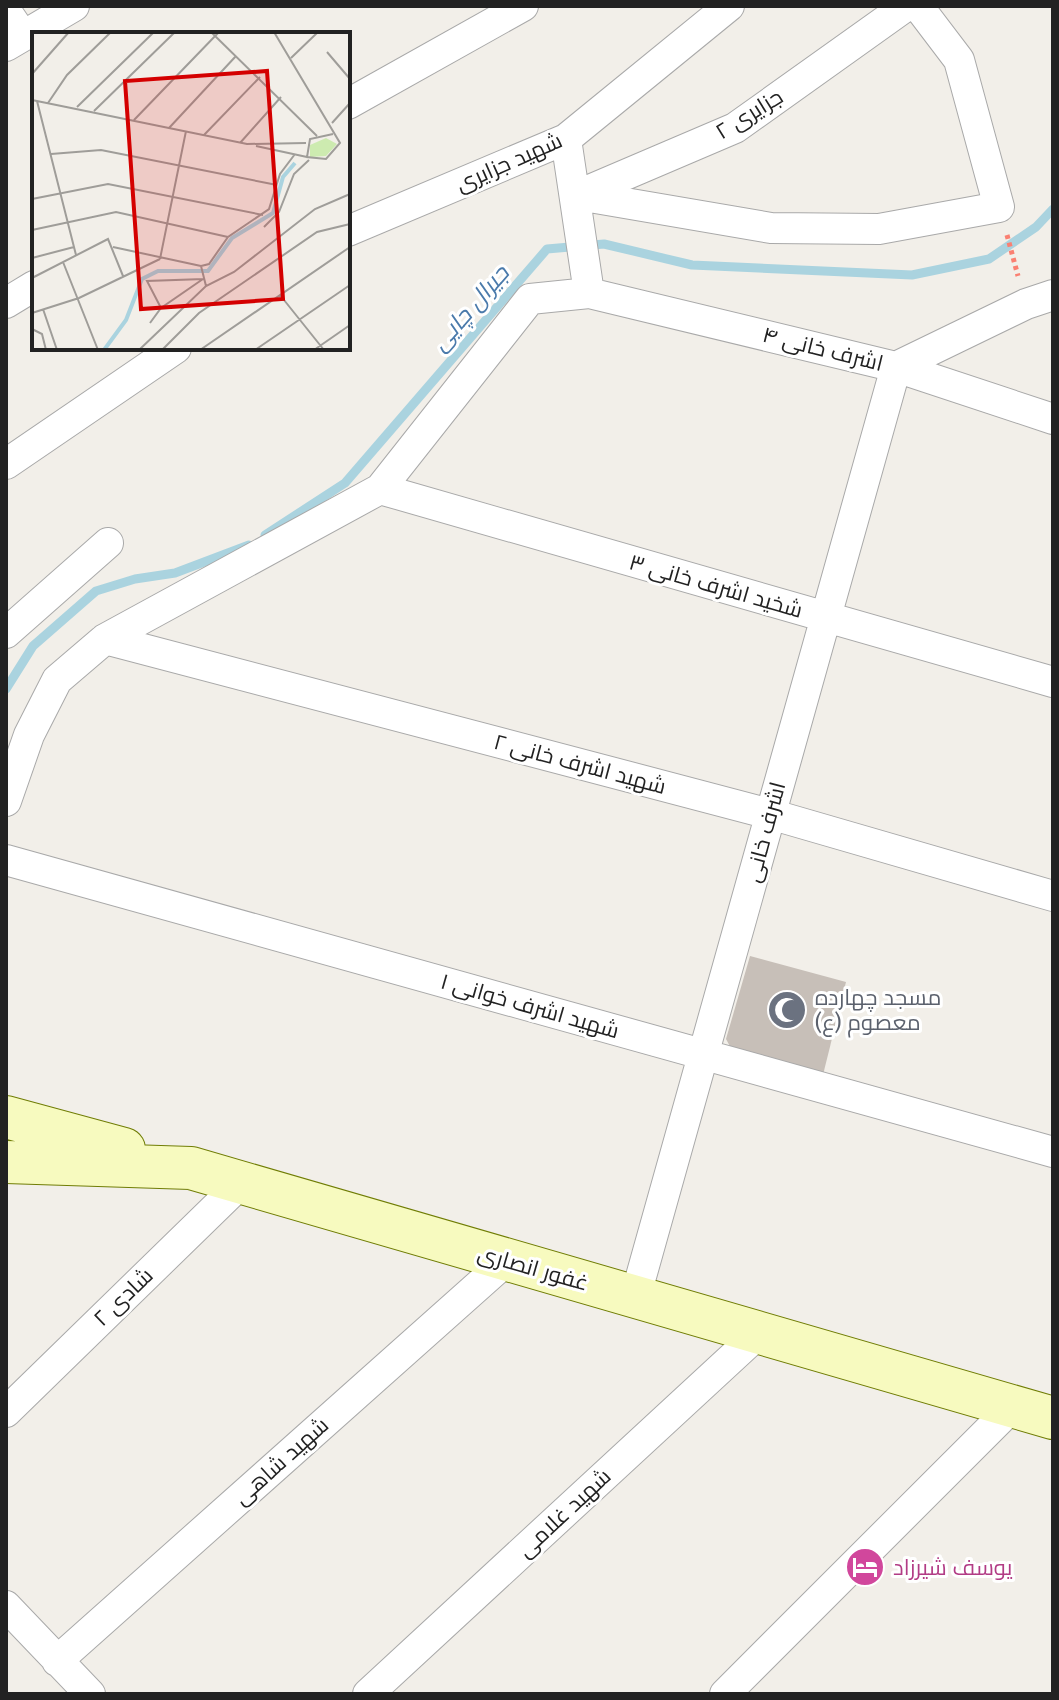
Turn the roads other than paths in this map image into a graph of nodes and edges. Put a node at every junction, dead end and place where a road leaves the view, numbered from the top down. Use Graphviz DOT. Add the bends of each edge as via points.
graph roads {
  1 [pos="74,6"];
  2 [pos="523,6"];
  3 [pos="729,6"];
  4 [pos="906,6"];
  5 [pos="918,6"];
  6 [pos="12,31"];
  7 [pos="350,103"];
  8 [pos="566,139"];
  9 [pos="578,195"];
  10 [pos="350,230"];
  11 [pos="588,279"];
  12 [pos="32,287"];
  13 [pos="1040,299"];
  14 [pos="6,303"];
  15 [pos="173,350"];
  16 [pos="896,367"];
  17 [pos="1053,419"];
  18 [pos="6,464"];
  19 [pos="380,489"];
  20 [pos="108,543"];
  21 [pos="825,617"];
  22 [pos="6,633"];
  23 [pos="105,639"];
  24 [pos="1053,682"];
  25 [pos="6,801"];
  26 [pos="770,814"];
  27 [pos="6,860"];
  28 [pos="1053,896"];
  29 [pos="705,1054"];
  30 [pos="6,1117"];
  31 [pos="1053,1152"];
  32 [pos="6,1162"];
  33 [pos="191,1168"];
  34 [pos="241,1183"];
  35 [pos="506,1261"];
  36 [pos="635,1298"];
  37 [pos="760,1332"];
  38 [pos="1013,1406"];
  39 [pos="6,1412"];
  40 [pos="1053,1418"];
  41 [pos="6,1606"];
  42 [pos="57,1661"];
  43 [pos="90,1694"];
  44 [pos="368,1694"];
  45 [pos="725,1694"];
  1 -- 6 [label="street"];
  2 -- 7 [label="street"];
  3 -- 8 [label="street, شهید جزایری"];
  4 -- 9 [label="street, جزایری ۲" via="735,128"];
  5 -- 9 [label="street" via="959,60 999,207 879,229 771,228"];
  8 -- 9 [label="street"];
  8 -- 10 [label="street, شهید جزایری"];
  9 -- 11 [label="street"];
  11 -- 16 [label="street, اشرف خانی ۴"];
  11 -- 19 [label="street, اشرف خانی ۴" via="530,299"];
  12 -- 14 [label="street"];
  13 -- 16 [label="street"];
  15 -- 18 [label="street"];
  16 -- 17 [label="street, اشرف خانی ۴"];
  16 -- 21 [label="street, اشرف خانی"];
  19 -- 21 [label="street, شخید اشرف خانی ۳"];
  19 -- 23 [label="street"];
  20 -- 22 [label="street"];
  21 -- 24 [label="street, شخید اشرف خانی ۳"];
  21 -- 26 [label="street, اشرف خانی"];
  23 -- 25 [label="street" via="57,680 29,735"];
  23 -- 26 [label="street, شهید اشرف خانی ۲"];
  26 -- 28 [label="street, شهید اشرف خانی ۲"];
  26 -- 29 [label="street, اشرف خانی"];
  27 -- 29 [label="street, شهید اشرف خوانی ۱"];
  29 -- 31 [label="street, شهید اشرف خوانی ۱"];
  29 -- 36 [label="street, اشرف خانی"];
  30 -- 33 [label="street"];
  32 -- 33 [label="street, غفور انصاری"];
  33 -- 34 [label="street, غفور انصاری"];
  34 -- 35 [label="street, غفور انصاری"];
  34 -- 39 [label="street, شادی ۲"];
  35 -- 36 [label="street, غفور انصاری"];
  35 -- 42 [label="street, شهید شاهی"];
  36 -- 37 [label="street, غفور انصاری"];
  37 -- 38 [label="street, غفور انصاری"];
  37 -- 44 [label="street, شهید غلامی"];
  38 -- 40 [label="street, غفور انصاری"];
  38 -- 45 [label="street"];
  41 -- 42 [label="street"];
  42 -- 43 [label="street"];
}
